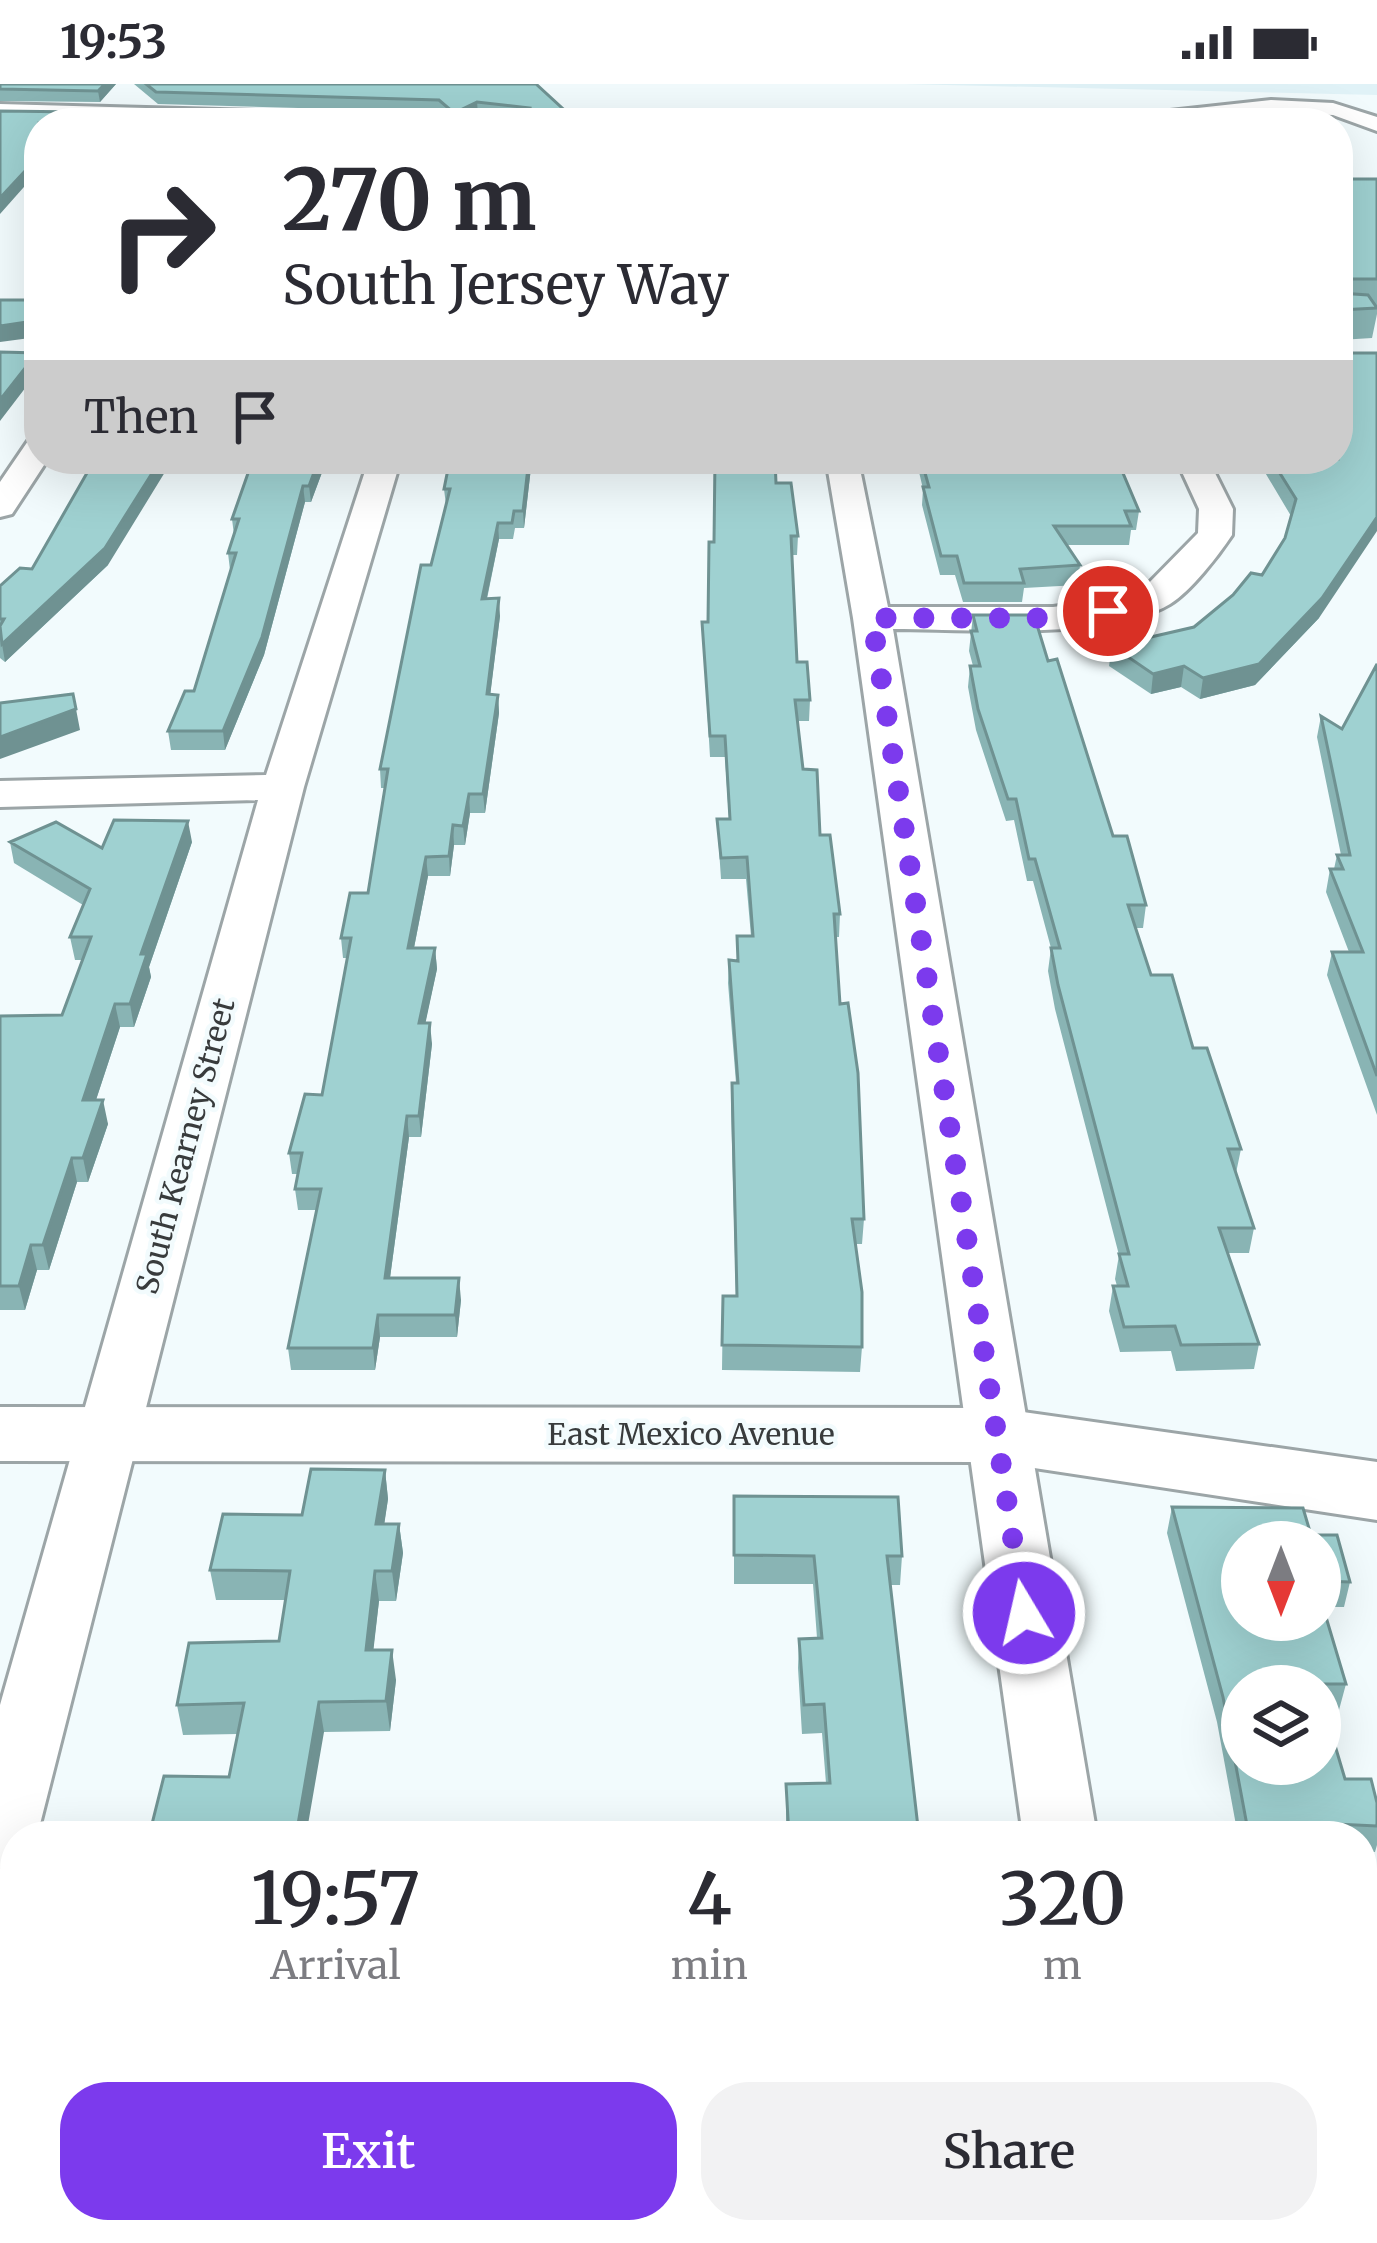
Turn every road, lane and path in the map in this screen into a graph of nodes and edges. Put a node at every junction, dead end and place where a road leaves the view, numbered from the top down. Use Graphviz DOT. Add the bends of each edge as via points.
graph roads {
  1 [pos="1220,108"];
  2 [pos="1326,108"];
  3 [pos="24,471"];
  4 [pos="380,474"];
  5 [pos="845,474"];
  6 [pos="1199,474"];
  7 [pos="0,507"];
  8 [pos="872,618"];
  9 [pos="284,787"];
  10 [pos="0,794"];
  11 [pos="0,1434"];
  12 [pos="106,1434"];
  13 [pos="995,1435"];
  14 [pos="1377,1491"];
  15 [pos="4,1821"];
  16 [pos="1058,1821"];
  1 -- 2 [label="street"];
  3 -- 7 [label="street"];
  4 -- 9 [label="street, South Kearney Street"];
  5 -- 8 [label="street"];
  6 -- 8 [label="street" via="1216,509 1215,535 1157,596 1053,618"];
  8 -- 13 [label="street"];
  9 -- 10 [label="street"];
  9 -- 12 [label="street, South Kearney Street"];
  11 -- 12 [label="street, East Mexico Avenue"];
  12 -- 13 [label="street, East Mexico Avenue"];
  12 -- 15 [label="street, South Kearney Street"];
  13 -- 14 [label="street, East Mexico Avenue"];
  13 -- 16 [label="street"];
}
